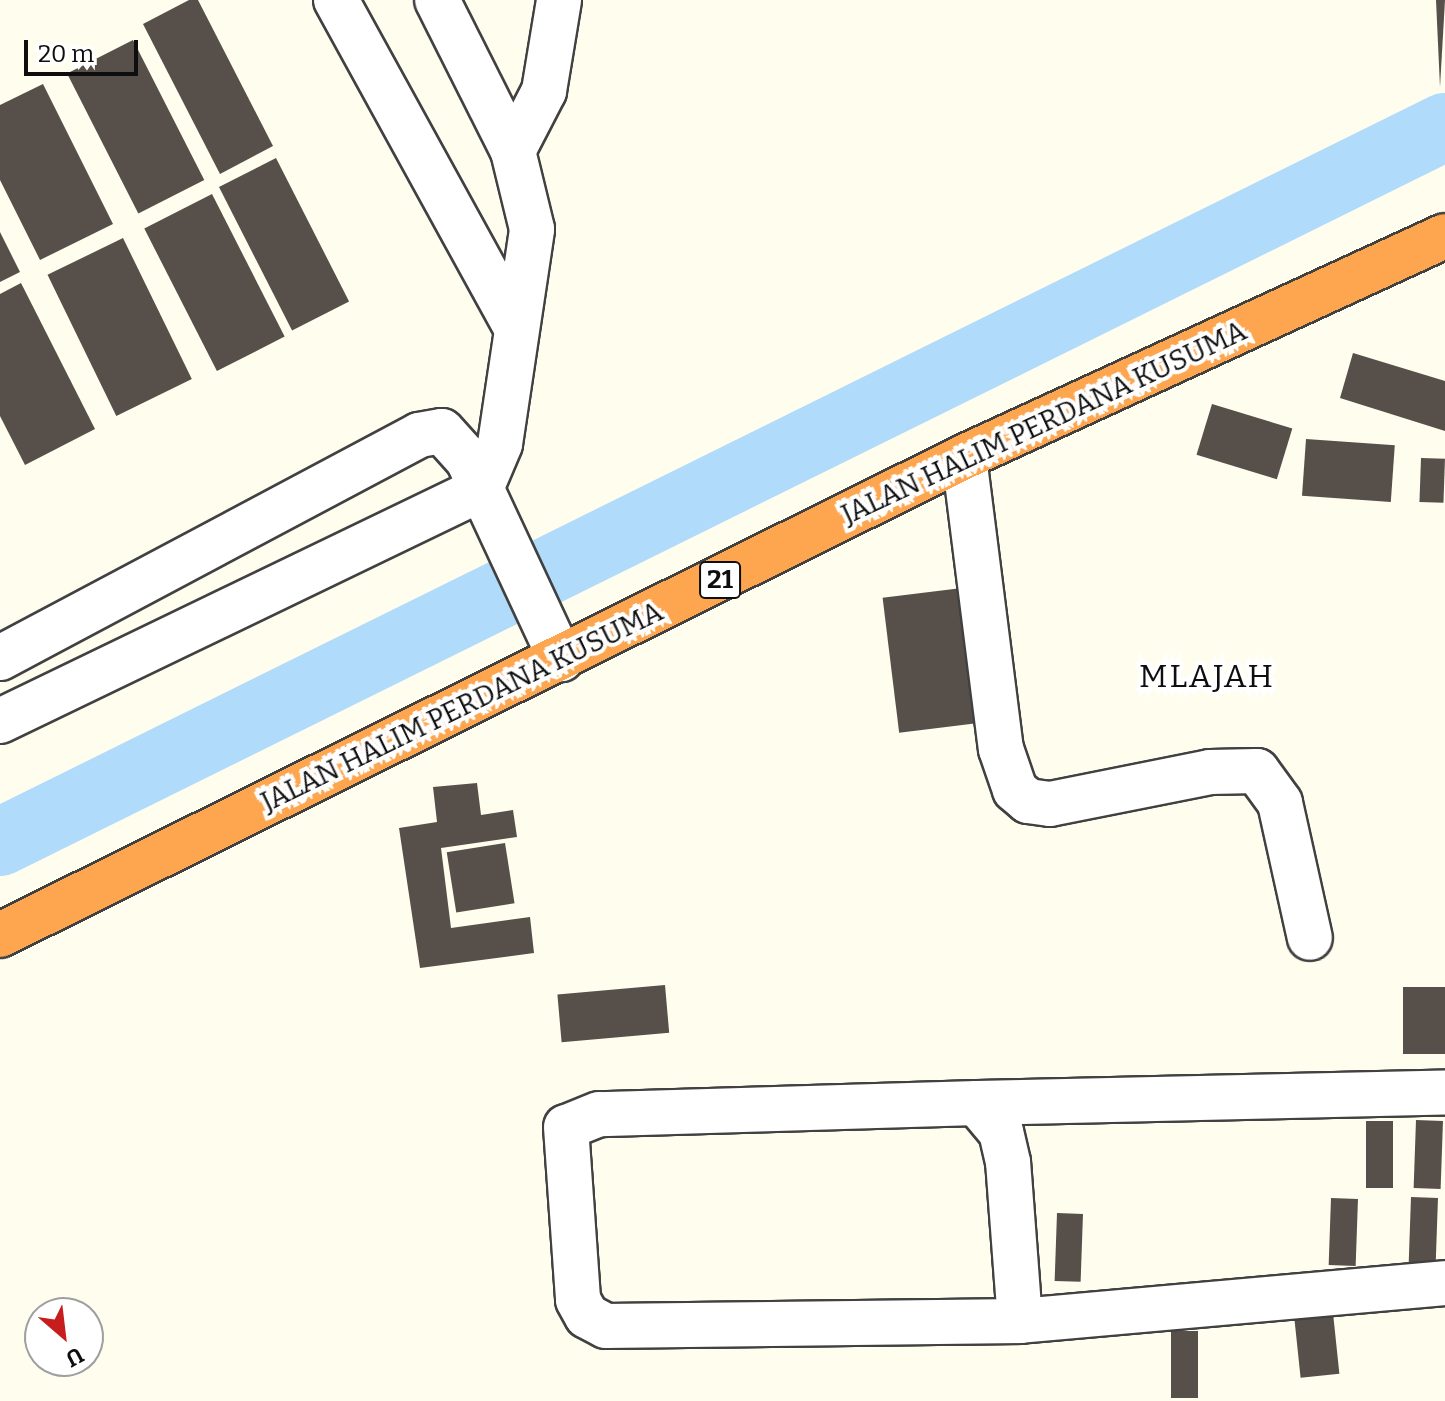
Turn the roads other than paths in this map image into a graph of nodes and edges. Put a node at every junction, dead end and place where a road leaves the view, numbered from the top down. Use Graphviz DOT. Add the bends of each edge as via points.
graph roads {
  1 [pos="336,0"];
  2 [pos="437,0"];
  3 [pos="559,0"];
  4 [pos="513,151"];
  5 [pos="1445,236"];
  6 [pos="515,325"];
  7 [pos="964,457"];
  8 [pos="481,489"];
  9 [pos="0,658"];
  10 [pos="561,659"];
  11 [pos="0,721"];
  12 [pos="0,935"];
  13 [pos="1310,938"];
  14 [pos="1445,1092"];
  15 [pos="977,1103"];
  16 [pos="1445,1283"];
  17 [pos="1020,1321"];
  1 -- 6 [label="street"];
  2 -- 4 [label="street"];
  3 -- 4 [label="street" via="544,91"];
  4 -- 6 [label="street" via="532,229"];
  5 -- 7 [label="highway, JALAN HALIM PERDANA KUSUMA / 21"];
  6 -- 8 [label="street" via="500,444"];
  7 -- 10 [label="highway, JALAN HALIM PERDANA KUSUMA / 21"];
  7 -- 13 [label="street" via="1001,749 1015,790 1028,801 1050,804 1210,772 1257,771 1280,803"];
  8 -- 9 [label="street" via="455,439 442,431 419,435"];
  8 -- 10 [label="street"];
  8 -- 11 [label="street"];
  10 -- 12 [label="highway, JALAN HALIM PERDANA KUSUMA / 21"];
  14 -- 15 [label="street"];
  15 -- 17 [label="street" via="1001,1132 1008,1162"];
  15 -- 17 [label="street" via="578,1118 566,1127 562,1144 578,1300 587,1316 606,1326 645,1330"];
  16 -- 17 [label="street"];
}
